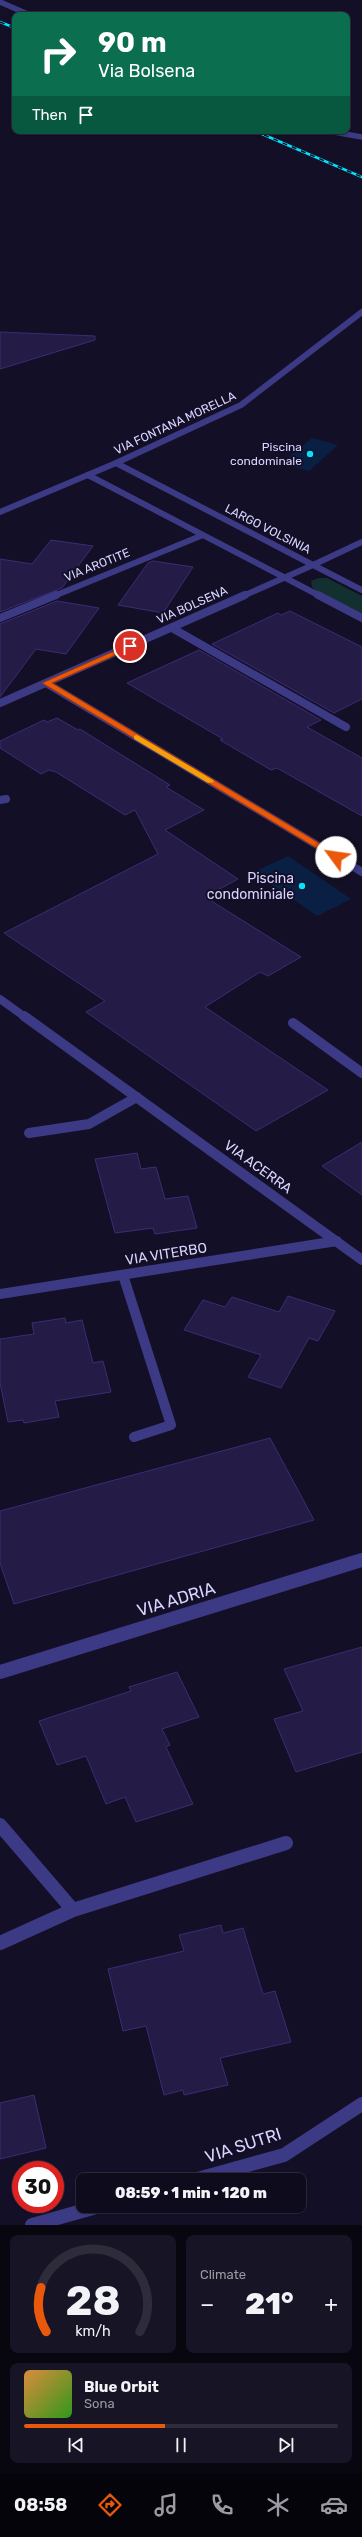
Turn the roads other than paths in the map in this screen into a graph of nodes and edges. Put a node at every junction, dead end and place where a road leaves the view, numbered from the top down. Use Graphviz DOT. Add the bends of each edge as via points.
graph roads {
  1 [pos="0,2"];
  2 [pos="23,12"];
  3 [pos="345,134"];
  4 [pos="362,137"];
  5 [pos="362,312"];
  6 [pos="116,463"];
  7 [pos="88,475"];
  8 [pos="0,512"];
  9 [pos="203,535"];
  10 [pos="362,542"];
  11 [pos="313,565"];
  12 [pos="283,577"];
  13 [pos="362,590"];
  14 [pos="0,618"];
  15 [pos="362,618"];
  16 [pos="172,628"];
  17 [pos="46,683"];
  18 [pos="0,703"];
  19 [pos="346,727"];
  20 [pos="362,872"];
  21 [pos="0,999"];
  22 [pos="293,1023"];
  23 [pos="362,1062"];
  24 [pos="352,1065"];
  25 [pos="362,1073"];
  26 [pos="136,1097"];
  27 [pos="29,1133"];
  28 [pos="337,1241"];
  29 [pos="362,1260"];
  30 [pos="123,1274"];
  31 [pos="0,1294"];
  32 [pos="134,1437"];
  33 [pos="362,1560"];
  34 [pos="0,1672"];
  35 [pos="0,1825"];
  36 [pos="286,1843"];
  37 [pos="73,1910"];
  38 [pos="0,1943"];
  39 [pos="362,2104"];
  40 [pos="219,2173"];
  41 [pos="76,2213"];
  42 [pos="32,2225"];
  1 -- 2 [label="street"];
  3 -- 4 [label="street"];
  5 -- 6 [label="street, VIA FONTANA MORELLA" via="241,405"];
  6 -- 7 [label="street, VIA FONTANA MORELLA"];
  6 -- 11 [label="street, LARGO VOLSINIA"];
  7 -- 8 [label="street, VIA FONTANA MORELLA"];
  7 -- 9 [label="street"];
  9 -- 12 [label="street"];
  9 -- 14 [label="street, VIA AROTITE"];
  10 -- 11 [label="street"];
  11 -- 12 [label="street, LARGO VOLSINIA"];
  11 -- 13 [label="street"];
  12 -- 15 [label="street"];
  12 -- 16 [label="street, VIA BOLSENA"];
  16 -- 17 [label="street, VIA BOLSENA"];
  16 -- 19 [label="street"];
  17 -- 18 [label="street, VIA BOLSENA"];
  17 -- 20 [label="street"];
  21 -- 26 [label="street, VIA ACERRA"];
  22 -- 24 [label="street"];
  23 -- 24 [label="street"];
  24 -- 25 [label="street"];
  26 -- 27 [label="street" via="89,1124"];
  26 -- 28 [label="street, VIA ACERRA"];
  28 -- 29 [label="street, VIA ACERRA"];
  28 -- 30 [label="street, VIA VITERBO"];
  30 -- 31 [label="street, VIA VITERBO"];
  30 -- 32 [label="street" via="171,1425"];
  33 -- 34 [label="street, VIA ADRIA"];
  35 -- 37 [label="street"];
  36 -- 37 [label="street"];
  37 -- 38 [label="street"];
  39 -- 40 [label="street, VIA SUTRI" via="284,2155"];
  41 -- 42 [label="street"];
}
